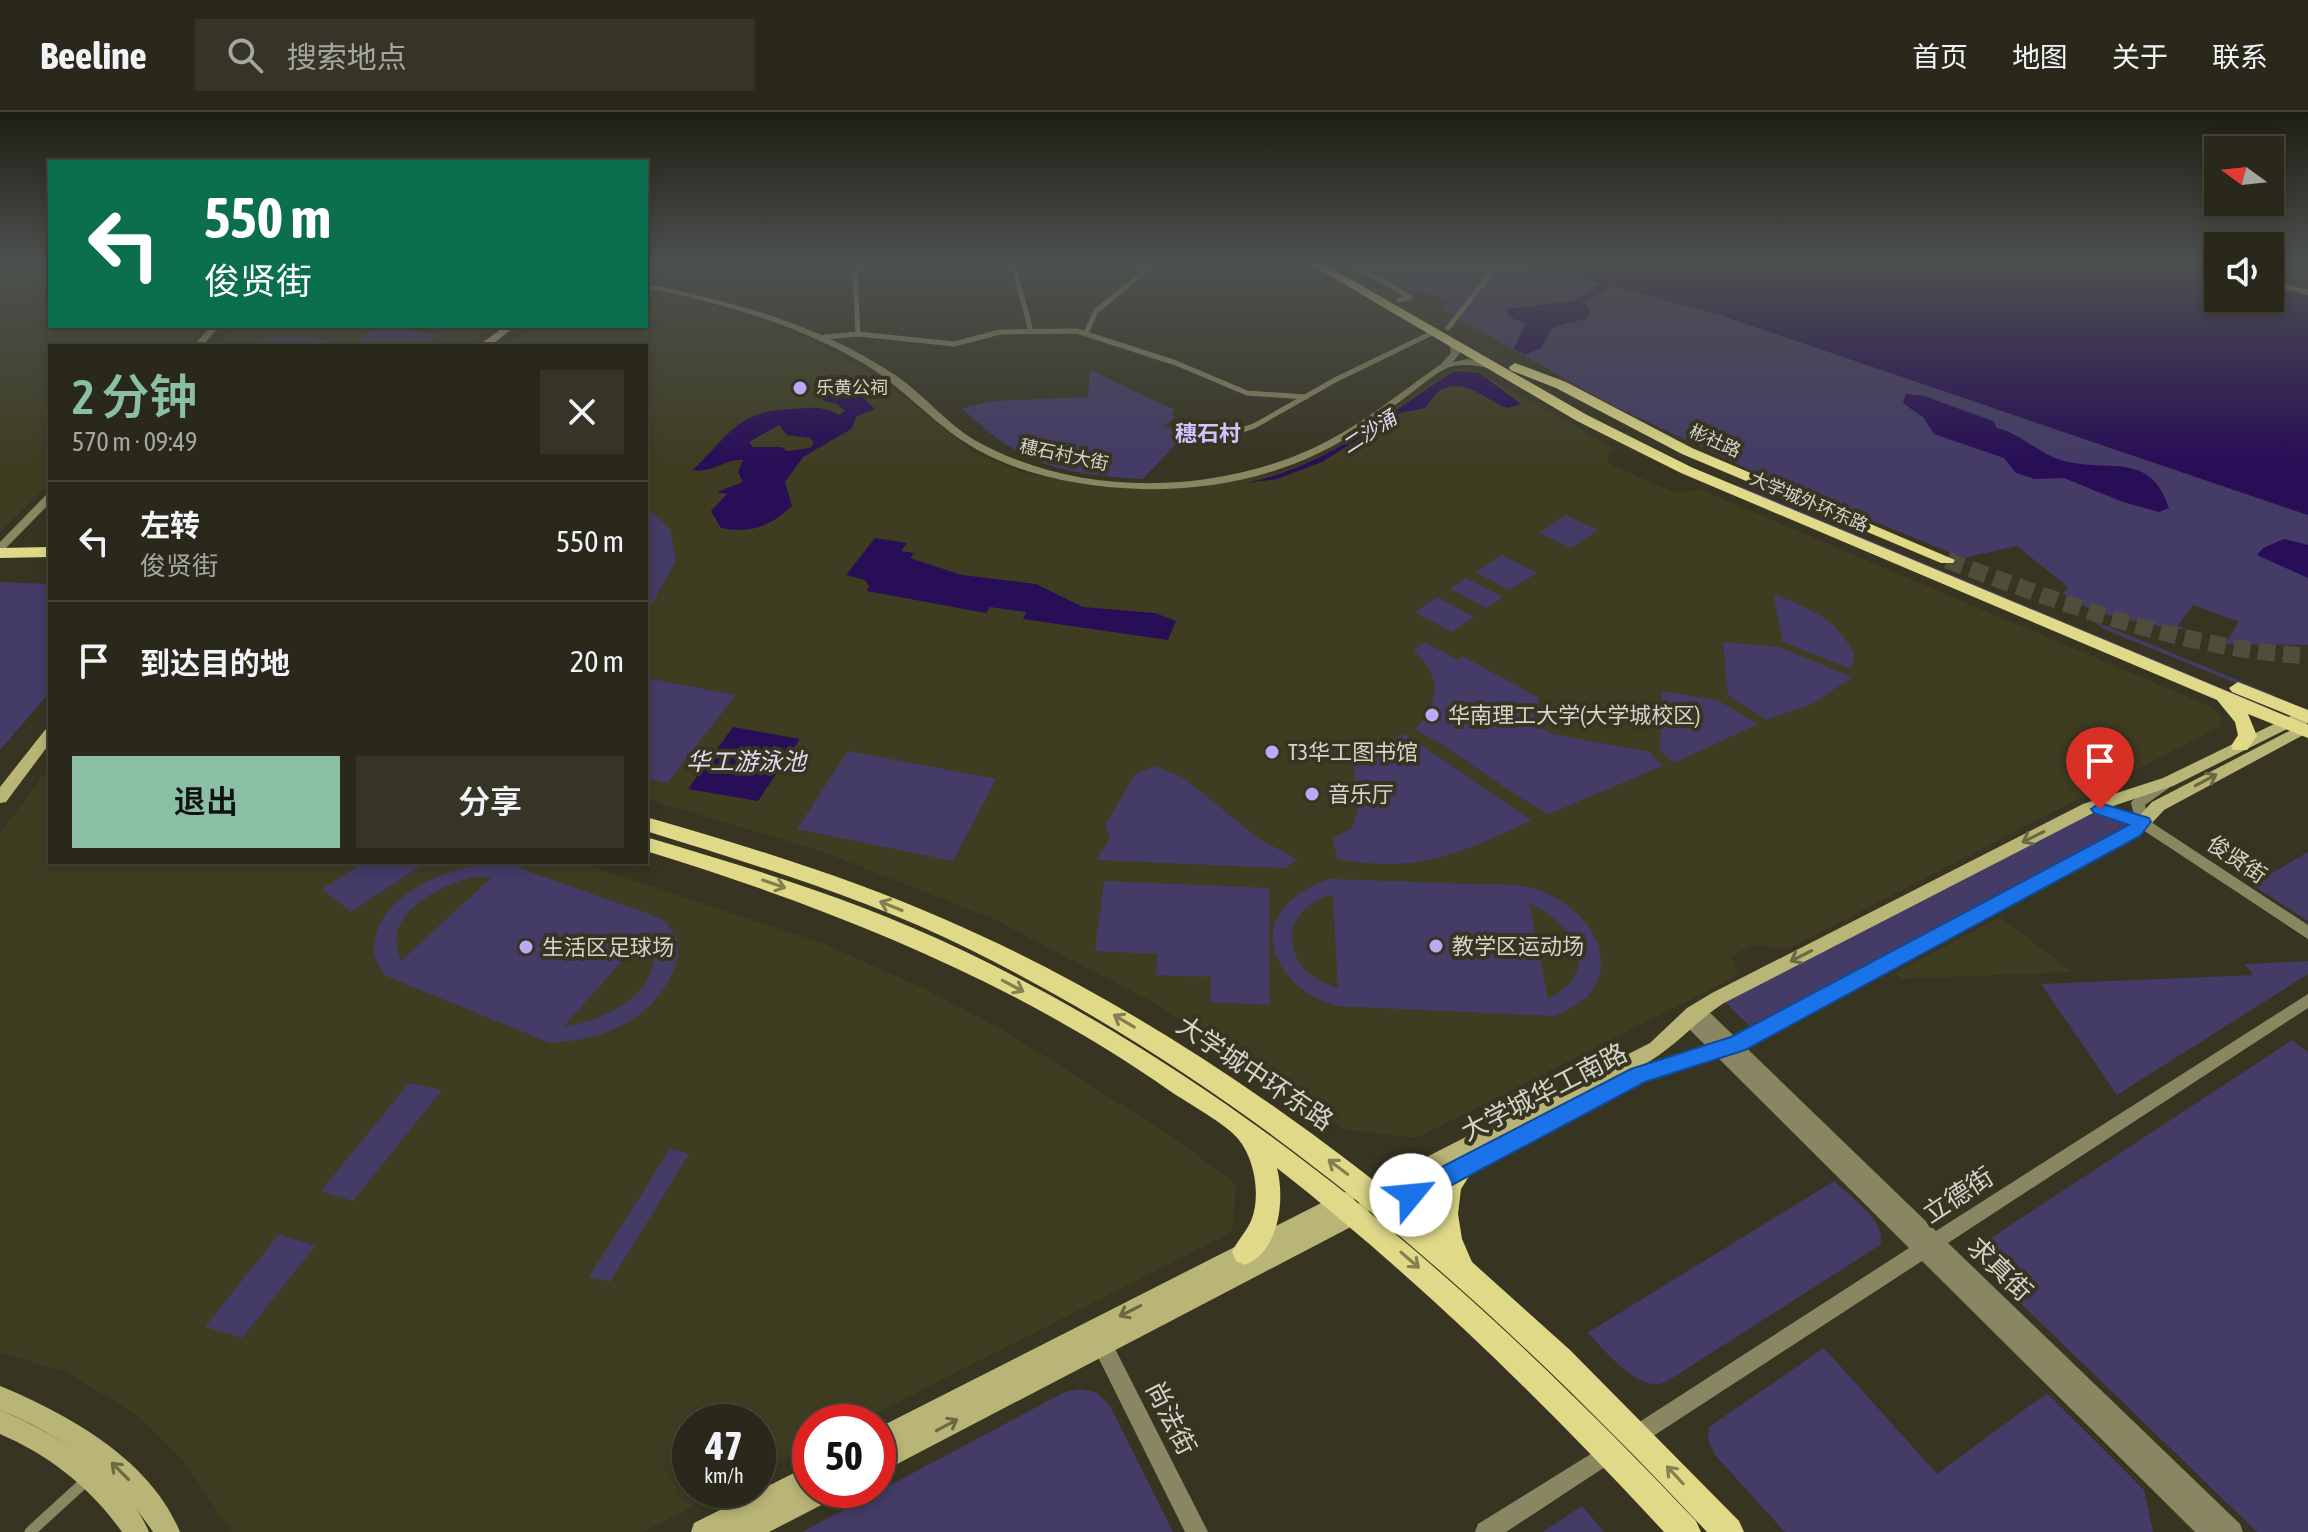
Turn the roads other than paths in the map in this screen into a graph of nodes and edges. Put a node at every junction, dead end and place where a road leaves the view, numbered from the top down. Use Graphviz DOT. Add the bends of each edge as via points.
graph roads {
  1 [pos="505,330"];
  2 [pos="512,330"];
  3 [pos="805,330"];
  4 [pos="858,330"];
  5 [pos="1087,330"];
  6 [pos="1437,330"];
  7 [pos="1439,330"];
  8 [pos="1447,330"];
  9 [pos="1031,331"];
  10 [pos="1086,333"];
  11 [pos="858,334"];
  12 [pos="1444,334"];
  13 [pos="825,337"];
  14 [pos="486,344"];
  15 [pos="493,344"];
  16 [pos="1444,366"];
  17 [pos="1493,366"];
  18 [pos="1515,367"];
  19 [pos="1306,397"];
  20 [pos="1604,423"];
  21 [pos="1214,439"];
  22 [pos="1730,484"];
  23 [pos="48,499"];
  24 [pos="48,509"];
  25 [pos="48,552"];
  26 [pos="1,555"];
  27 [pos="1947,560"];
  28 [pos="48,563"];
  29 [pos="2204,688"];
  30 [pos="2306,720"];
  31 [pos="48,723"];
  32 [pos="2286,723"];
  33 [pos="48,736"];
  34 [pos="2240,746"];
  35 [pos="2168,782"];
  36 [pos="0,784"];
  37 [pos="0,798"];
  38 [pos="2089,808"];
  39 [pos="2142,822"];
  40 [pos="648,825"];
  41 [pos="648,844"];
  42 [pos="693,848"];
  43 [pos="735,862"];
  44 [pos="2308,933"];
  45 [pos="2308,1000"];
  46 [pos="1693,1014"];
  47 [pos="1727,1048"];
  48 [pos="1247,1131"];
  49 [pos="1461,1168"];
  50 [pos="1382,1202"];
  51 [pos="1347,1208"];
  52 [pos="1930,1246"];
  53 [pos="1245,1252"];
  54 [pos="1466,1272"];
  55 [pos="1099,1337"];
  56 [pos="0,1398"];
  57 [pos="0,1422"];
  58 [pos="896,1433"];
  59 [pos="1637,1435"];
  60 [pos="896,1452"];
  61 [pos="1610,1452"];
  62 [pos="90,1477"];
  63 [pos="792,1486"];
  64 [pos="792,1507"];
  65 [pos="2224,1531"];
  66 [pos="30,1532"];
  67 [pos="137,1532"];
  68 [pos="168,1532"];
  69 [pos="703,1532"];
  70 [pos="743,1532"];
  71 [pos="1197,1532"];
  72 [pos="1486,1532"];
  73 [pos="1685,1532"];
  74 [pos="1728,1532"];
  1 -- 14 [label="main road"];
  2 -- 15 [label="main road"];
  3 -- 16 [label="street, 穗石村大街" via="884,372 989,452 1049,472 1099,481 1197,481 1285,463 1335,440"];
  4 -- 11 [label="street"];
  5 -- 10 [label="street"];
  6 -- 12 [label="main road, 大学城外环东路"];
  7 -- 12 [label="main road, 大学城外环东路"];
  8 -- 12 [label="street"];
  9 -- 10 [label="street"];
  9 -- 11 [label="street" via="954,344"];
  10 -- 19 [label="street" via="1247,393"];
  11 -- 13 [label="street"];
  12 -- 16 [label="street" via="1456,353"];
  12 -- 17 [label="main road, 大学城外环东路"];
  12 -- 18 [label="main road, 大学城外环东路"];
  12 -- 19 [label="street"];
  16 -- 17 [label="street"];
  17 -- 20 [label="main road, 大学城外环东路"];
  18 -- 20 [label="main road, 大学城外环东路"];
  18 -- 27 [label="main road, 彬社路" via="1555,382 1687,451"];
  19 -- 21 [label="street" via="1254,426"];
  20 -- 22 [label="main road, 大学城外环东路"];
  22 -- 29 [label="main road, 大学城外环东路"];
  22 -- 30 [label="main road, 大学城外环东路"];
  23 -- 26 [label="street"];
  24 -- 26 [label="street"];
  25 -- 26 [label="main road"];
  26 -- 28 [label="main road"];
  29 -- 32 [label="main road, 大学城外环东路"];
  29 -- 34 [label="main road" via="2244,720 2248,736"];
  30 -- 32 [label="main road, 大学城外环东路"];
  39 -- 30 [label="main road, 大学城华工南路, one-way" via="2158,806"];
  31 -- 36 [label="main road"];
  32 -- 34 [label="main road, 大学城华工南路"];
  33 -- 37 [label="main road"];
  34 -- 35 [label="main road, 大学城华工南路"];
  35 -- 38 [label="main road, 大学城华工南路"];
  35 -- 39 [label="street" via="2138,803"];
  38 -- 39 [label="street, 俊贤街"];
  38 -- 46 [label="main road, 大学城华工南路, one-way"];
  39 -- 44 [label="street, 俊贤街"];
  39 -- 47 [label="main road, 大学城华工南路" via="2134,832"];
  40 -- 42 [label="main road, 大学城中环东路"];
  41 -- 42 [label="main road, 大学城中环东路"];
  42 -- 43 [label="main road, 大学城中环东路"];
  43 -- 48 [label="main road, 大学城中环东路, one-way" via="989,974 1123,1049"];
  50 -- 43 [label="main road, 大学城中环东路, one-way" via="1180,1055 1049,980 884,903"];
  45 -- 52 [label="street, 立德街"];
  46 -- 47 [label="street, 求真街"];
  46 -- 50 [label="main road, 大学城华工南路" via="1657,1049"];
  47 -- 49 [label="main road, 大学城华工南路" via="1639,1075"];
  47 -- 52 [label="street, 求真街"];
  48 -- 51 [label="main road, 大学城中环东路"];
  48 -- 53 [label="main road" via="1264,1164 1270,1192 1261,1231"];
  49 -- 50 [label="main road, 大学城华工南路"];
  49 -- 54 [label="main road" via="1450,1183 1445,1222 1452,1250"];
  50 -- 51 [label="main road, 大学城华工南路"];
  50 -- 54 [label="main road, 大学城中环东路"];
  51 -- 53 [label="main road, 大学城华工南路"];
  51 -- 55 [label="main road, 大学城华工南路"];
  51 -- 61 [label="main road, 大学城中环东路, one-way" via="1481,1323"];
  52 -- 59 [label="street, 立德街"];
  52 -- 65 [label="street, 求真街"];
  53 -- 55 [label="main road, 大学城华工南路, one-way"];
  54 -- 59 [label="main road, 大学城中环东路"];
  55 -- 58 [label="main road, 大学城华工南路"];
  60 -- 55 [label="main road, 大学城华工南路, one-way"];
  55 -- 71 [label="street, 尚法街"];
  68 -- 56 [label="main road, one-way" via="136,1488 97,1450 59,1424"];
  57 -- 62 [label="main road" via="42,1442"];
  74 -- 59 [label="main road, 大学城中环东路, one-way"];
  61 -- 72 [label="street"];
  61 -- 73 [label="main road, 大学城中环东路"];
  62 -- 66 [label="street"];
  62 -- 67 [label="main road"];
  63 -- 69 [label="main road"];
  64 -- 70 [label="main road"];
}
